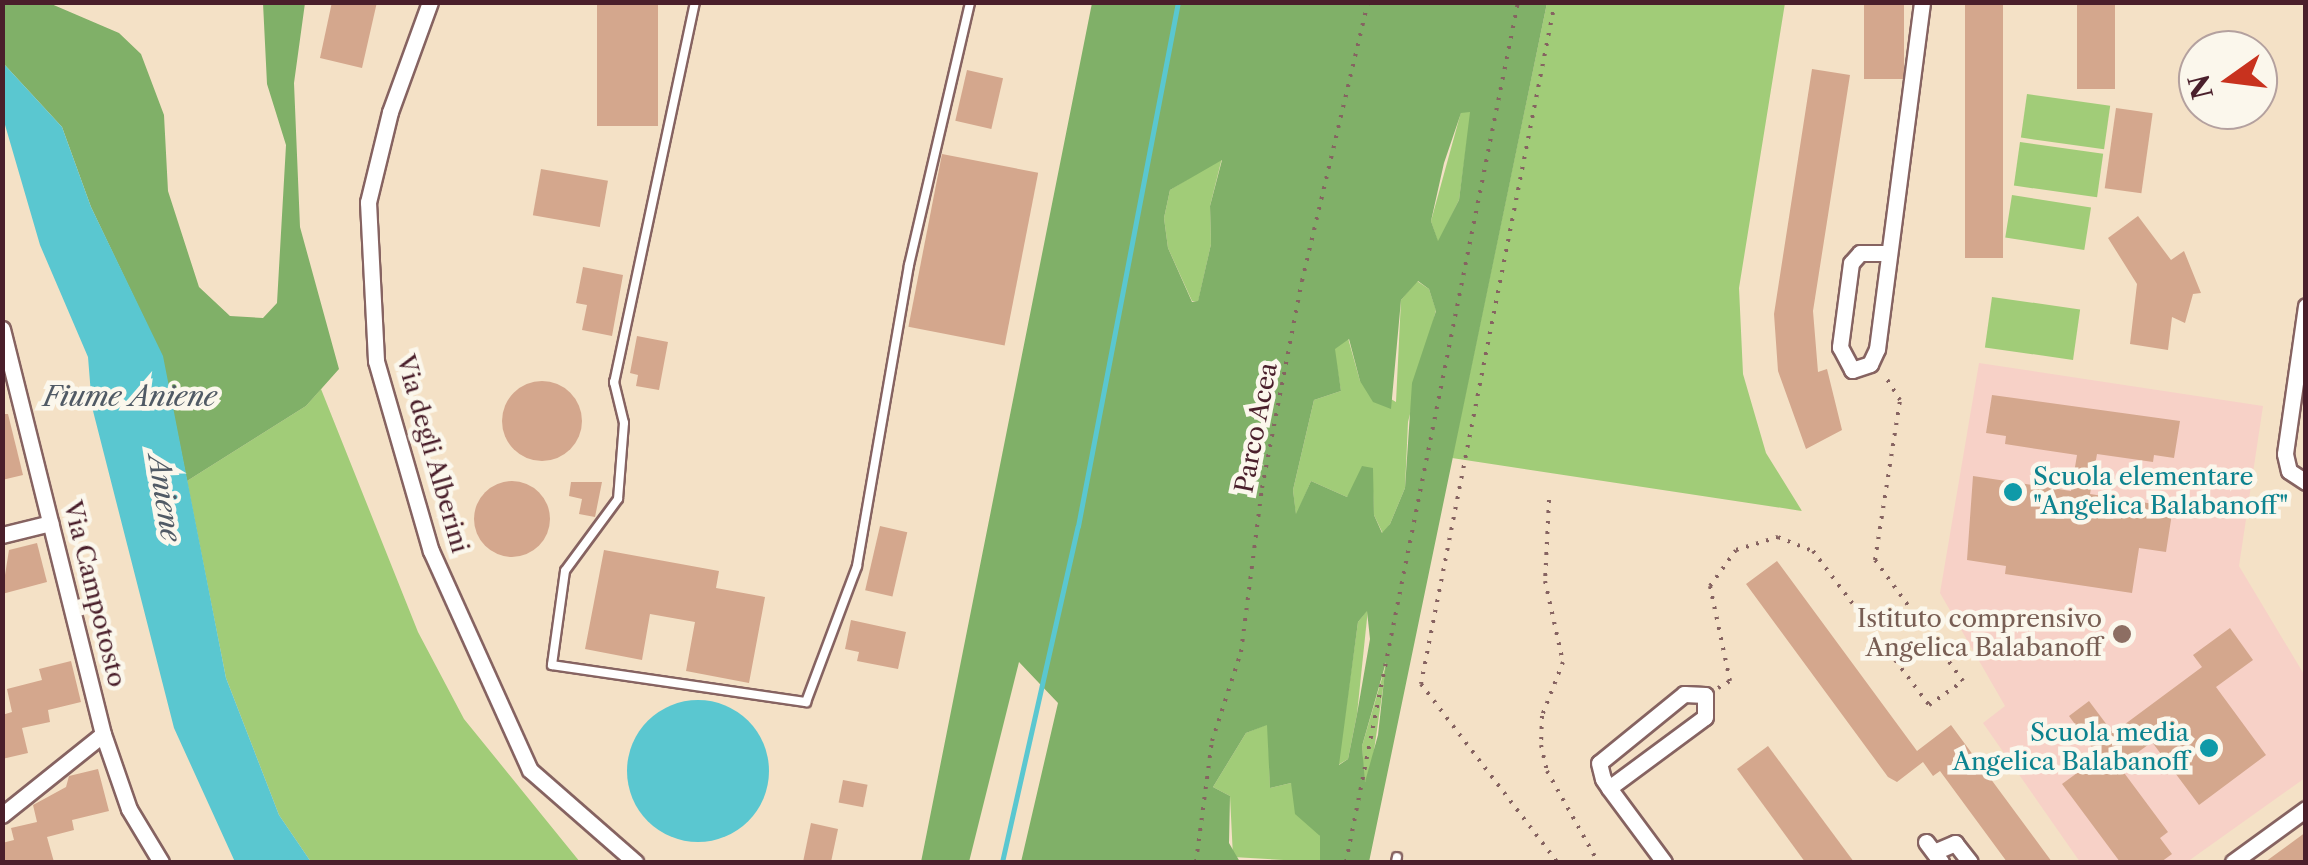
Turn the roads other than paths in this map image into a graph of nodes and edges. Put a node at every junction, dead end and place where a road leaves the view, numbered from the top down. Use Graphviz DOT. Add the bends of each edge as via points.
graph roads {
  1 [pos="430,2"];
  2 [pos="695,2"];
  3 [pos="970,2"];
  4 [pos="1922,2"];
  5 [pos="1885,253"];
  6 [pos="2306,306"];
  7 [pos="2,329"];
  8 [pos="2306,482"];
  9 [pos="51,523"];
  10 [pos="2,535"];
  11 [pos="103,734"];
  12 [pos="1609,788"];
  13 [pos="2306,810"];
  14 [pos="2,815"];
  15 [pos="1934,852"];
  16 [pos="160,862"];
  17 [pos="635,862"];
  18 [pos="1664,862"];
  19 [pos="1970,862"];
  20 [pos="2233,862"];
  1 -- 17 [label="street, Via degli Alberini" via="390,112 368,202 376,361 432,551 530,770"];
  2 -- 3 [label="lane" via="614,382 624,422 618,499 565,570 552,665 806,702 856,566 909,266"];
  4 -- 5 [label="street"];
  5 -- 5 [label="street" via="1853,259 1840,347 1852,370 1875,358"];
  6 -- 8 [label="street" via="2285,454 2289,471"];
  7 -- 9 [label="street, Via Campotosto"];
  9 -- 10 [label="street"];
  9 -- 11 [label="street, Via Campotosto"];
  11 -- 14 [label="street"];
  11 -- 16 [label="street, Via Campotosto" via="129,809"];
  12 -- 12 [label="street" via="1599,768 1606,751 1684,694 1705,695 1705,717"];
  12 -- 18 [label="street"];
  13 -- 20 [label="street"];
  15 -- 19 [label="street" via="1956,843"];
}
